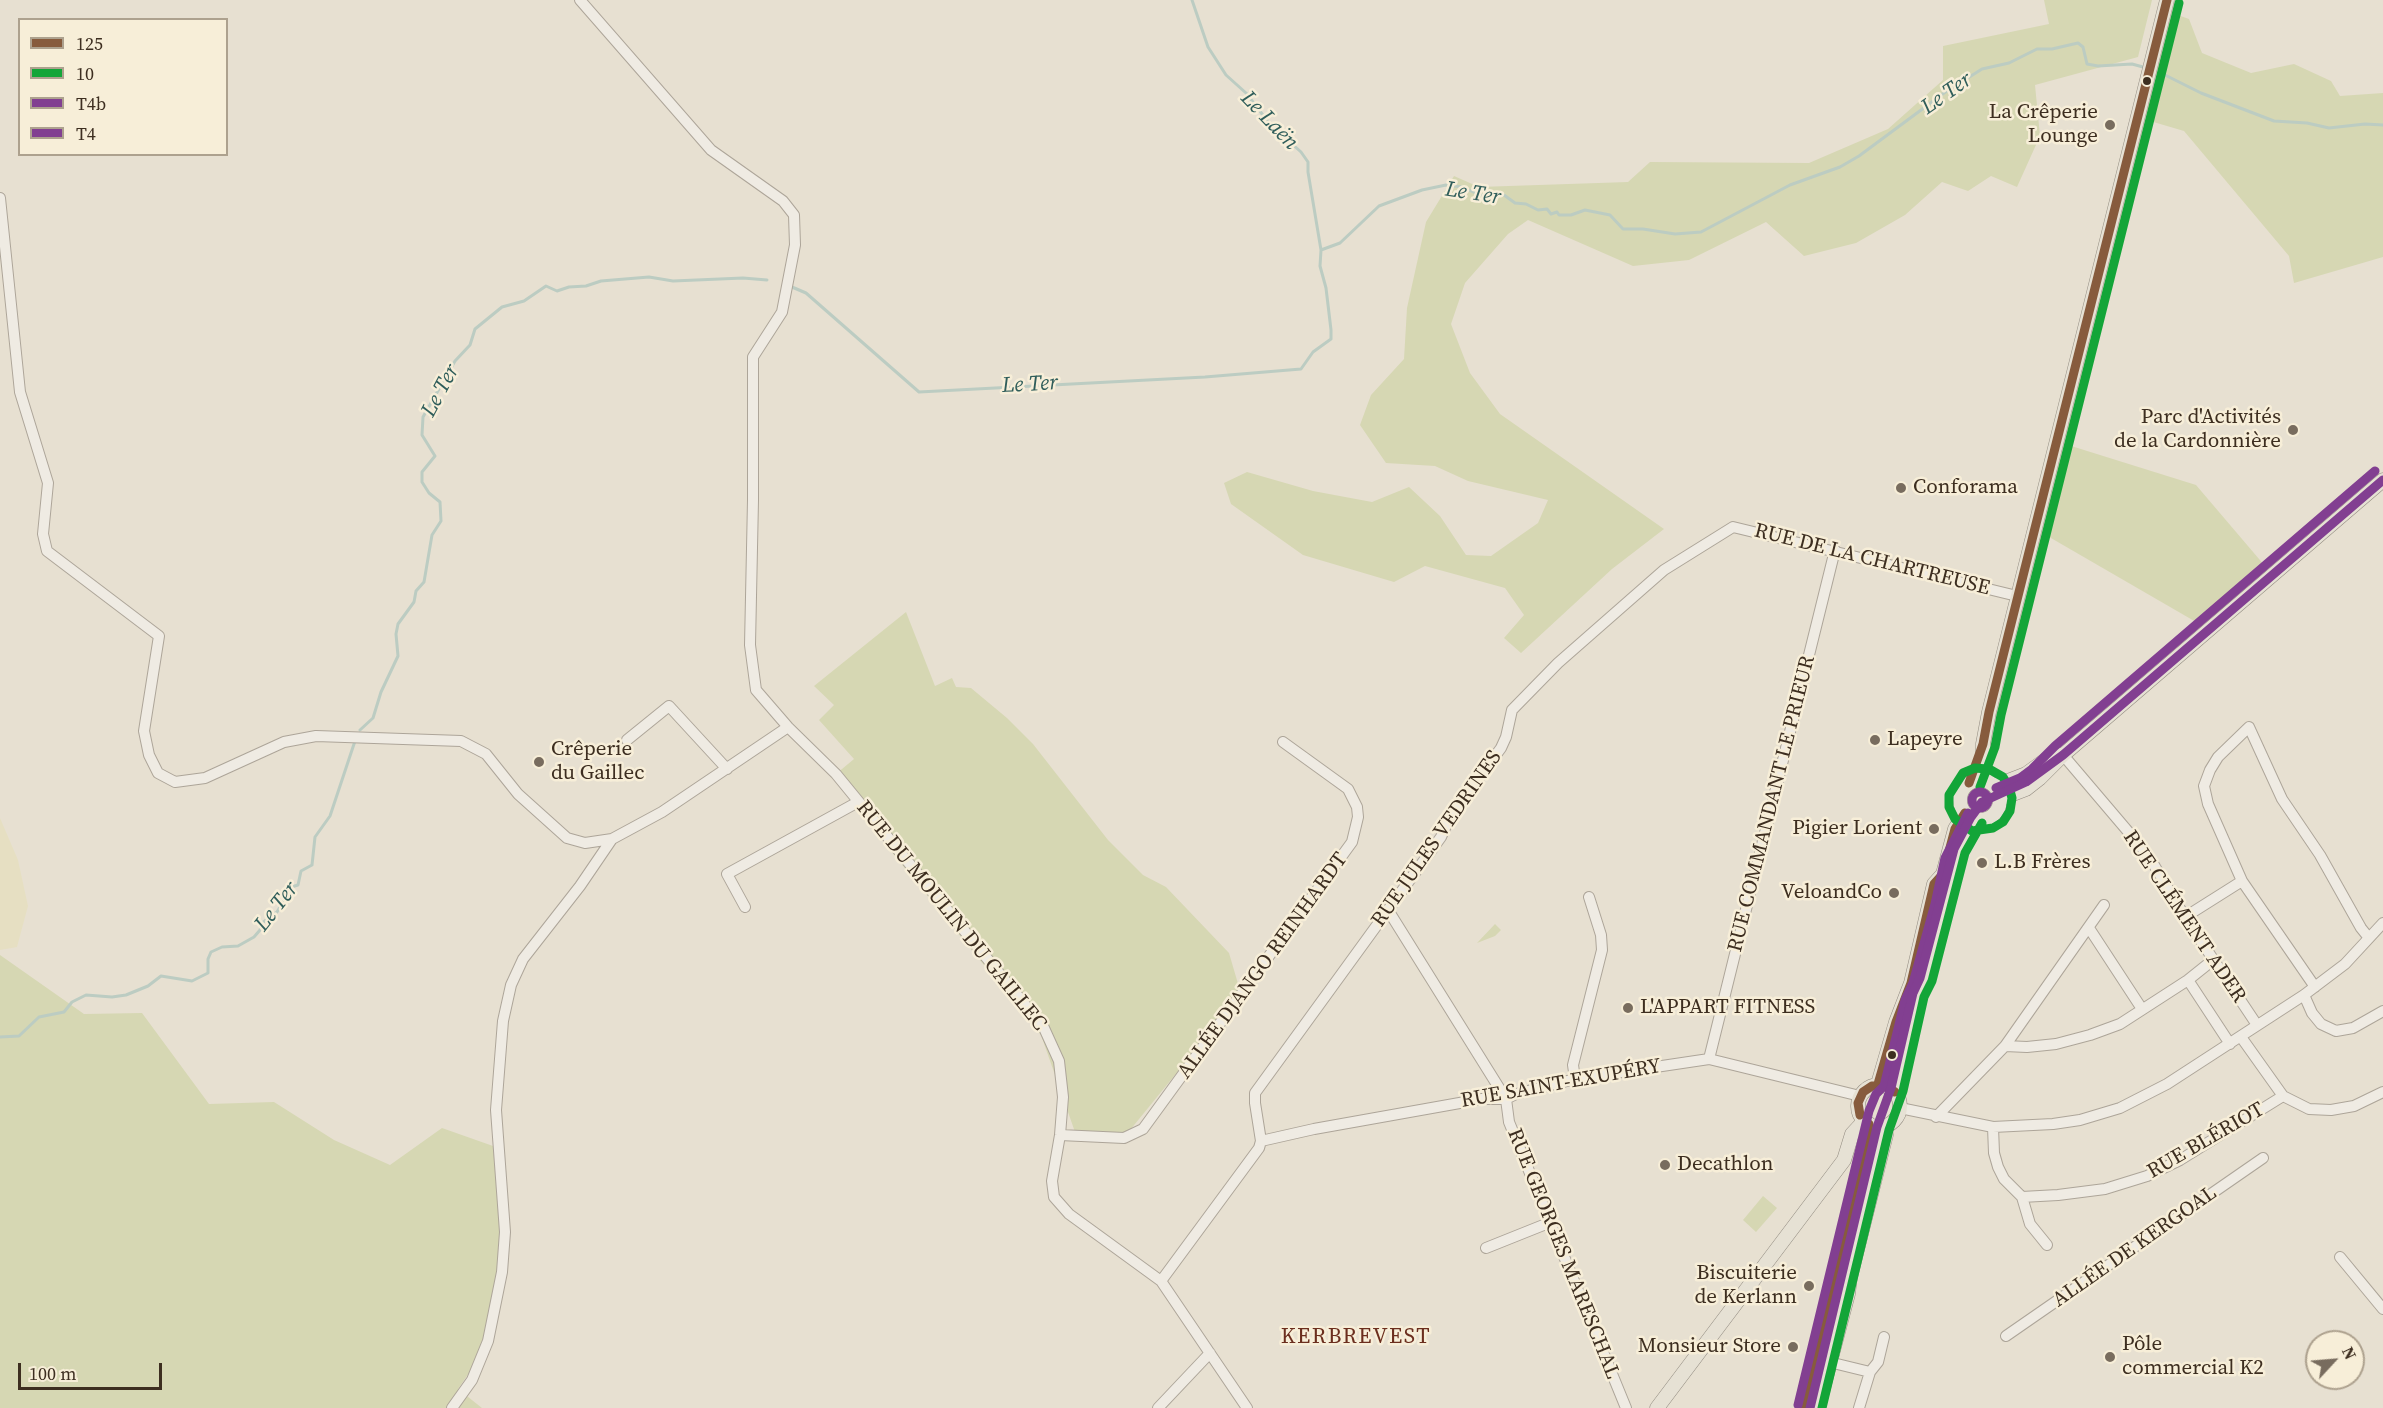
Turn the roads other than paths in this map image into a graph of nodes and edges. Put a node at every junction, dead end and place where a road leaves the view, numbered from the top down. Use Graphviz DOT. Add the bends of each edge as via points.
graph roads {
  1 [pos="580,0"];
  2 [pos="2167,0"];
  3 [pos="0,198"];
  4 [pos="2383,480"];
  5 [pos="1727,529"];
  6 [pos="1835,550"];
  7 [pos="2017,596"];
  8 [pos="788,727"];
  9 [pos="627,740"];
  10 [pos="1283,742"];
  11 [pos="1983,744"];
  12 [pos="2063,755"];
  13 [pos="727,769"];
  14 [pos="1969,783"];
  15 [pos="1994,789"];
  16 [pos="858,802"];
  17 [pos="1965,813"];
  18 [pos="1979,819"];
  19 [pos="612,839"];
  20 [pos="2242,881"];
  21 [pos="1589,897"];
  22 [pos="2104,905"];
  23 [pos="745,906"];
  24 [pos="1388,910"];
  25 [pos="2185,917"];
  26 [pos="2383,923"];
  27 [pos="2089,928"];
  28 [pos="2369,938"];
  29 [pos="2213,960"];
  30 [pos="2188,980"];
  31 [pos="2315,987"];
  32 [pos="2304,996"];
  33 [pos="2142,1009"];
  34 [pos="2383,1011"];
  35 [pos="2257,1026"];
  36 [pos="2241,1037"];
  37 [pos="2230,1044"];
  38 [pos="2005,1046"];
  39 [pos="1709,1059"];
  40 [pos="1575,1079"];
  41 [pos="1878,1084"];
  42 [pos="1895,1092"];
  43 [pos="2383,1092"];
  44 [pos="1860,1096"];
  45 [pos="2283,1096"];
  46 [pos="1506,1099"];
  47 [pos="1900,1108"];
  48 [pos="1936,1117"];
  49 [pos="1867,1123"];
  50 [pos="1885,1126"];
  51 [pos="1993,1127"];
  52 [pos="1060,1135"];
  53 [pos="1261,1141"];
  54 [pos="2263,1158"];
  55 [pos="2022,1197"];
  56 [pos="1551,1222"];
  57 [pos="2048,1245"];
  58 [pos="1486,1248"];
  59 [pos="2340,1257"];
  60 [pos="1161,1281"];
  61 [pos="2383,1309"];
  62 [pos="1884,1336"];
  63 [pos="2006,1336"];
  64 [pos="1210,1353"];
  65 [pos="1830,1362"];
  66 [pos="1870,1372"];
  67 [pos="452,1408"];
  68 [pos="1158,1408"];
  69 [pos="1247,1408"];
  70 [pos="1626,1408"];
  71 [pos="1657,1408"];
  72 [pos="1803,1408"];
  73 [pos="1818,1408"];
  74 [pos="1859,1408"];
  1 -- 8 [label="street, RUE DU MOULIN DU GAILLEC" via="711,150 783,201 794,215 795,244 782,312 753,357 750,645 756,690"];
  2 -- 7 [label="main road"];
  3 -- 19 [label="street" via="20,392 48,483 43,534 47,551 159,636 144,731 149,755 158,772 175,782 205,778 284,742 316,736 461,741 486,754 518,794 567,838 585,843"];
  4 -- 12 [label="main road"];
  5 -- 6 [label="street, RUE DE LA CHARTREUSE" via="1735,527"];
  5 -- 24 [label="street, RUE JULES VEDRINES" via="1655,577 1558,663 1512,710 1501,748"];
  6 -- 7 [label="street, RUE DE LA CHARTREUSE"];
  6 -- 39 [label="street, RUE COMMANDANT LE PRIEUR"];
  7 -- 11 [label="main road"];
  8 -- 13 [label="street"];
  8 -- 16 [label="street, RUE DU MOULIN DU GAILLEC" via="836,774"];
  9 -- 13 [label="street" via="669,706"];
  10 -- 52 [label="street, ALLÉE DJANGO REINHARDT" via="1348,789 1358,817 1352,842 1143,1129 1124,1138"];
  11 -- 14 [label="main road"];
  11 -- 15 [label="main road" via="1983,771"];
  12 -- 15 [label="main road" via="2052,756"];
  12 -- 25 [label="street, RUE CLÉMENT ADER" via="2148,855"];
  13 -- 19 [label="street"];
  14 -- 15 [label="main road" via="1977,780"];
  14 -- 17 [label="main road" via="1961,797"];
  15 -- 18 [label="main road" via="1994,814"];
  16 -- 23 [label="street" via="728,874"];
  16 -- 52 [label="street, RUE DU MOULIN DU GAILLEC" via="1044,1028 1061,1072"];
  17 -- 18 [label="main road"];
  17 -- 41 [label="main road" via="1955,829 1943,874 1934,884 1911,983"];
  18 -- 42 [label="main road" via="1956,861 1947,908 1917,1003"];
  19 -- 67 [label="street" via="522,959 512,985 503,1021 496,1110 505,1232 502,1272 484,1350 472,1380"];
  20 -- 25 [label="street"];
  20 -- 28 [label="street" via="2204,786 2218,757 2249,727 2282,799"];
  20 -- 31 [label="street"];
  21 -- 40 [label="street" via="1602,950 1573,1065"];
  22 -- 27 [label="street"];
  24 -- 46 [label="street"];
  24 -- 53 [label="street, RUE JULES VEDRINES" via="1255,1092"];
  25 -- 29 [label="street, RUE CLÉMENT ADER"];
  26 -- 28 [label="street"];
  27 -- 33 [label="street"];
  27 -- 38 [label="street"];
  28 -- 31 [label="street" via="2345,964"];
  29 -- 30 [label="street"];
  29 -- 35 [label="street, RUE CLÉMENT ADER"];
  30 -- 33 [label="street"];
  30 -- 37 [label="street"];
  31 -- 32 [label="street"];
  32 -- 34 [label="street" via="2316,1019 2336,1031 2353,1028"];
  32 -- 35 [label="street"];
  33 -- 38 [label="street" via="2120,1024 2090,1035 2056,1044"];
  35 -- 36 [label="street"];
  36 -- 37 [label="street"];
  36 -- 45 [label="street"];
  37 -- 51 [label="street" via="2157,1089 2110,1112 2053,1124"];
  38 -- 48 [label="street"];
  39 -- 40 [label="street, RUE SAINT-EXUPÉRY"];
  39 -- 44 [label="street, RUE SAINT-EXUPÉRY"];
  40 -- 46 [label="street, RUE SAINT-EXUPÉRY"];
  41 -- 42 [label="main road"];
  41 -- 44 [label="main road"];
  42 -- 47 [label="main road"];
  43 -- 45 [label="street, RUE BLÉRIOT" via="2354,1106 2331,1110 2308,1108"];
  44 -- 49 [label="main road" via="1858,1109"];
  45 -- 55 [label="street, RUE BLÉRIOT" via="2147,1176 2105,1189"];
  46 -- 53 [label="street, RUE SAINT-EXUPÉRY" via="1482,1099"];
  46 -- 56 [label="street, RUE GEORGES MARESCHAL" via="1509,1122"];
  47 -- 48 [label="street"];
  47 -- 50 [label="main road" via="1896,1119"];
  48 -- 51 [label="street"];
  49 -- 50 [label="main road"];
  49 -- 71 [label="main road" via="1852,1134 1844,1160"];
  49 -- 72 [label="main road" via="1855,1200"];
  50 -- 65 [label="main road" via="1886,1135"];
  51 -- 55 [label="street" via="1998,1167"];
  52 -- 60 [label="street, RUE DU MOULIN DU GAILLEC" via="1052,1181 1054,1197 1069,1214"];
  53 -- 60 [label="street"];
  54 -- 63 [label="street, ALLÉE DE KERGOAL"];
  55 -- 57 [label="street" via="2030,1224"];
  56 -- 58 [label="street"];
  56 -- 70 [label="street, RUE GEORGES MARESCHAL"];
  59 -- 61 [label="street"];
  60 -- 64 [label="street"];
  62 -- 66 [label="street" via="1878,1362"];
  64 -- 68 [label="street"];
  64 -- 69 [label="street"];
  65 -- 66 [label="street"];
  65 -- 73 [label="main road"];
  66 -- 74 [label="street"];
}
